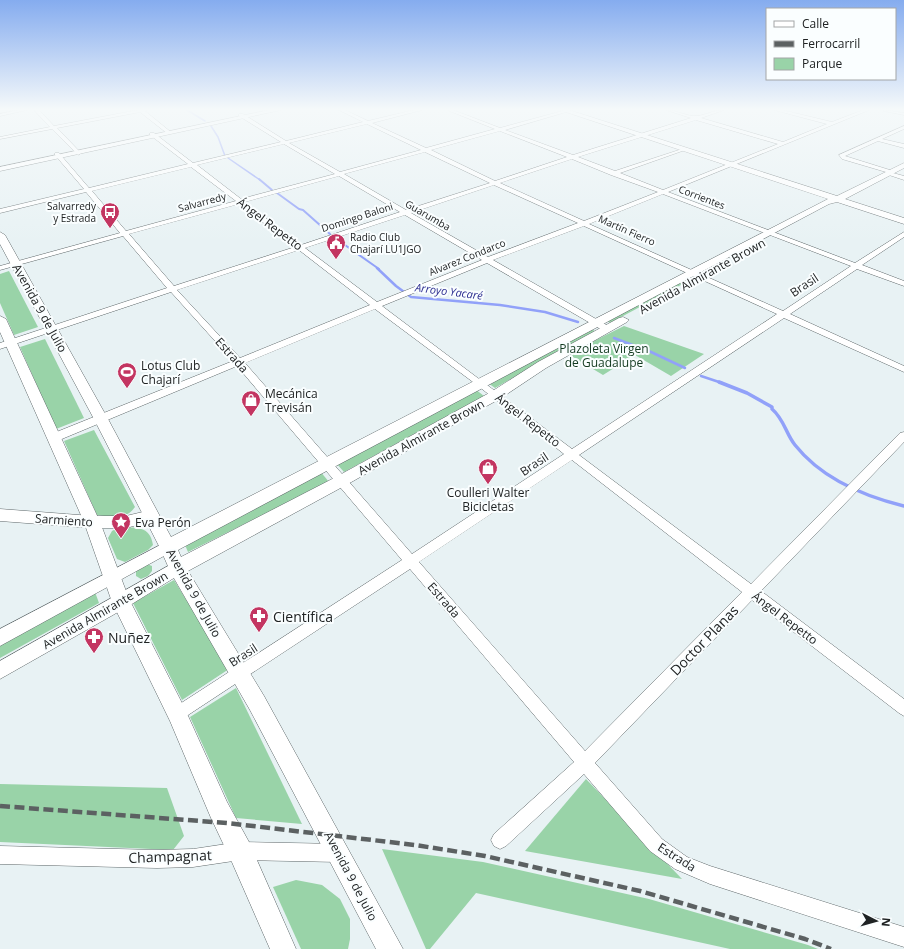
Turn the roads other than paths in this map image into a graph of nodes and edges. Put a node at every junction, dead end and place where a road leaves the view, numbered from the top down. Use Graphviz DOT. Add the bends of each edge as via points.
graph roads {
  1 [pos="62,154"];
  2 [pos="178,154"];
  3 [pos="233,154"];
  4 [pos="305,154"];
  5 [pos="410,154"];
  6 [pos="435,154"];
  7 [pos="562,154"];
  8 [pos="583,154"];
  9 [pos="668,154"];
  10 [pos="699,154"];
  11 [pos="759,154"];
  12 [pos="846,154"];
  13 [pos="58,155"];
  14 [pos="572,158"];
  15 [pos="191,164"];
  16 [pos="732,165"];
  17 [pos="904,165"];
  18 [pos="0,166"];
  19 [pos="0,169"];
  20 [pos="890,173"];
  21 [pos="339,174"];
  22 [pos="614,174"];
  23 [pos="904,178"];
  24 [pos="495,183"];
  25 [pos="86,190"];
  26 [pos="661,192"];
  27 [pos="838,199"];
  28 [pos="240,202"];
  29 [pos="0,210"];
  30 [pos="405,212"];
  31 [pos="904,221"];
  32 [pos="585,223"];
  33 [pos="124,234"];
  34 [pos="772,234"];
  35 [pos="904,234"];
  36 [pos="0,235"];
  37 [pos="3,247"];
  38 [pos="300,247"];
  39 [pos="487,260"];
  40 [pos="16,264"];
  41 [pos="855,266"];
  42 [pos="0,268"];
  43 [pos="698,274"];
  44 [pos="904,284"];
  45 [pos="172,289"];
  46 [pos="377,306"];
  47 [pos="783,314"];
  48 [pos="0,319"];
  49 [pos="602,326"];
  50 [pos="52,329"];
  51 [pos="5,345"];
  52 [pos="239,362"];
  53 [pos="904,369"];
  54 [pos="480,382"];
  55 [pos="496,395"];
  56 [pos="101,419"];
  57 [pos="904,436"];
  58 [pos="53,438"];
  59 [pos="571,454"];
  60 [pos="327,464"];
  61 [pos="341,481"];
  62 [pos="0,515"];
  63 [pos="151,516"];
  64 [pos="92,522"];
  65 [pos="168,547"];
  66 [pos="411,561"];
  67 [pos="177,568"];
  68 [pos="111,578"];
  69 [pos="752,592"];
  70 [pos="121,602"];
  71 [pos="0,638"];
  72 [pos="0,670"];
  73 [pos="240,673"];
  74 [pos="904,708"];
  75 [pos="177,714"];
  76 [pos="585,762"];
  77 [pos="500,840"];
  78 [pos="240,851"];
  79 [pos="339,853"];
  80 [pos="0,855"];
  81 [pos="904,938"];
  82 [pos="282,949"];
  83 [pos="390,949"];
  1 -- 13 [label="main road"];
  2 -- 15 [label="street, Ángel Repetto"];
  3 -- 15 [label="street"];
  4 -- 21 [label="street, Guarumba"];
  5 -- 21 [label="street, Salvarredy"];
  6 -- 24 [label="street, Martín Fierro"];
  7 -- 14 [label="street, Corrientes"];
  8 -- 14 [label="street, Domingo Baloni"];
  9 -- 22 [label="street"];
  10 -- 16 [label="main road"];
  11 -- 16 [label="street, Alvarez Condarco"];
  12 -- 20 [label="street" via="842,156 844,158"];
  13 -- 18 [label="main road"];
  13 -- 19 [label="main road"];
  13 -- 25 [label="street, Estrada"];
  14 -- 22 [label="street, Corrientes"];
  14 -- 24 [label="street, Domingo Baloni"];
  15 -- 25 [label="street"];
  15 -- 28 [label="street, Ángel Repetto"];
  16 -- 26 [label="street, Alvarez Condarco"];
  16 -- 27 [label="main road"];
  17 -- 20 [label="main road, Avenida Almirante Brown"];
  20 -- 23 [label="street"];
  20 -- 27 [label="main road, Avenida Almirante Brown"];
  21 -- 28 [label="street, Salvarredy"];
  21 -- 30 [label="street, Guarumba"];
  22 -- 26 [label="street, Corrientes"];
  24 -- 30 [label="street, Domingo Baloni"];
  24 -- 32 [label="street, Martín Fierro"];
  25 -- 29 [label="street"];
  25 -- 33 [label="street, Estrada"];
  26 -- 32 [label="street, Alvarez Condarco"];
  26 -- 34 [label="street, Corrientes"];
  27 -- 31 [label="main road"];
  27 -- 34 [label="main road, Avenida Almirante Brown" via="832,205"];
  28 -- 33 [label="street, Salvarredy"];
  28 -- 38 [label="street, Ángel Repetto"];
  30 -- 38 [label="street, Domingo Baloni"];
  30 -- 39 [label="street, Guarumba"];
  32 -- 39 [label="street, Alvarez Condarco"];
  32 -- 43 [label="street, Martín Fierro"];
  33 -- 40 [label="street, Salvarredy"];
  33 -- 45 [label="street, Estrada"];
  34 -- 41 [label="street, Corrientes"];
  34 -- 43 [label="main road, Avenida Almirante Brown"];
  35 -- 41 [label="street, Brasil"];
  36 -- 37 [label="main road, Avenida 9 de Julio"];
  37 -- 40 [label="main road, Avenida 9 de Julio"];
  38 -- 45 [label="street, Domingo Baloni"];
  38 -- 46 [label="street, Ángel Repetto"];
  39 -- 46 [label="street, Alvarez Condarco"];
  39 -- 49 [label="street, Guarumba"];
  40 -- 42 [label="street, Salvarredy"];
  40 -- 50 [label="main road, Avenida 9 de Julio"];
  41 -- 44 [label="street, Corrientes"];
  41 -- 47 [label="street, Brasil"];
  43 -- 47 [label="street, Martín Fierro"];
  43 -- 49 [label="main road, Avenida Almirante Brown"];
  45 -- 50 [label="street, Domingo Baloni"];
  45 -- 52 [label="street, Estrada"];
  46 -- 52 [label="street, Alvarez Condarco"];
  46 -- 54 [label="street, Ángel Repetto"];
  47 -- 53 [label="street, Martín Fierro"];
  47 -- 59 [label="street, Brasil"];
  48 -- 51 [label="main road"];
  49 -- 54 [label="main road, Avenida Almirante Brown"];
  49 -- 55 [label="main road, Avenida Almirante Brown"];
  50 -- 51 [label="street, Domingo Baloni"];
  50 -- 56 [label="main road, Avenida 9 de Julio"];
  51 -- 58 [label="main road"];
  52 -- 56 [label="street, Alvarez Condarco"];
  52 -- 60 [label="street, Estrada"];
  54 -- 55 [label="street, Ángel Repetto"];
  54 -- 60 [label="main road, Avenida Almirante Brown"];
  55 -- 59 [label="street, Ángel Repetto"];
  55 -- 61 [label="main road, Avenida Almirante Brown"];
  56 -- 58 [label="street, Alvarez Condarco"];
  56 -- 63 [label="main road, Avenida 9 de Julio"];
  57 -- 69 [label="street, Doctor Planas"];
  58 -- 64 [label="main road"];
  59 -- 66 [label="street, Brasil"];
  59 -- 69 [label="street, Ángel Repetto"];
  60 -- 61 [label="street, Estrada"];
  60 -- 65 [label="main road, Avenida Almirante Brown"];
  61 -- 66 [label="street, Estrada"];
  61 -- 67 [label="main road, Avenida Almirante Brown"];
  62 -- 64 [label="street, Sarmiento"];
  63 -- 64 [label="street, Sarmiento" via="126,522"];
  63 -- 65 [label="main road, Avenida 9 de Julio"];
  64 -- 68 [label="main road"];
  65 -- 67 [label="main road, Avenida 9 de Julio"];
  65 -- 68 [label="street, Avenida Almirante Brown"];
  66 -- 73 [label="street, Brasil"];
  66 -- 76 [label="street, Estrada"];
  67 -- 70 [label="street, Avenida Almirante Brown"];
  67 -- 73 [label="main road, Avenida 9 de Julio"];
  68 -- 70 [label="main road"];
  68 -- 71 [label="street, Avenida Almirante Brown"];
  69 -- 74 [label="street, Ángel Repetto"];
  69 -- 76 [label="street, Doctor Planas"];
  70 -- 72 [label="street, Avenida Almirante Brown"];
  70 -- 75 [label="main road"];
  73 -- 75 [label="street, Brasil"];
  73 -- 79 [label="main road, Avenida 9 de Julio"];
  75 -- 78 [label="main road"];
  76 -- 77 [label="street, Doctor Planas"];
  76 -- 81 [label="street, Estrada" via="656,845 682,862 710,875"];
  78 -- 79 [label="street, Champagnat"];
  78 -- 80 [label="street, Champagnat" via="193,858 157,859"];
  78 -- 82 [label="main road"];
  79 -- 83 [label="main road, Avenida 9 de Julio"];
}
